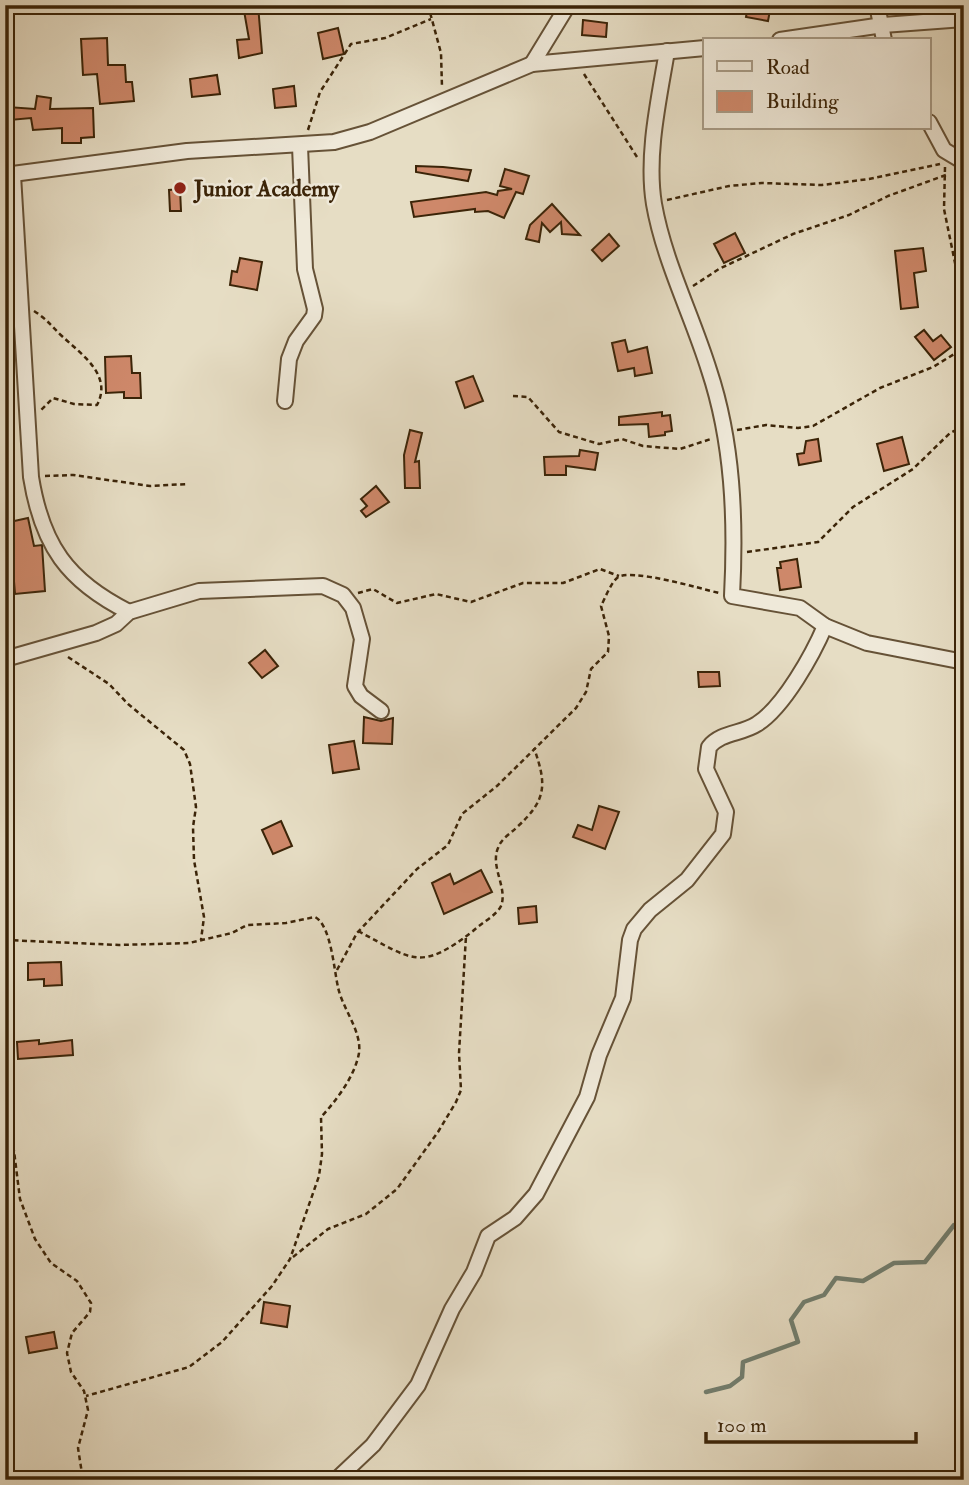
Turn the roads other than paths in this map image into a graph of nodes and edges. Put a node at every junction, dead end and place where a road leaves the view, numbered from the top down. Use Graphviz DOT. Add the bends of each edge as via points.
graph roads {
  1 [pos="568,5"];
  2 [pos="877,5"];
  3 [pos="964,19"];
  4 [pos="884,33"];
  5 [pos="810,38"];
  6 [pos="703,48"];
  7 [pos="667,51"];
  8 [pos="532,64"];
  9 [pos="930,124"];
  10 [pos="302,146"];
  11 [pos="964,162"];
  12 [pos="9,175"];
  13 [pos="285,401"];
  14 [pos="129,612"];
  15 [pos="825,626"];
  16 [pos="5,659"];
  17 [pos="964,662"];
  18 [pos="381,711"];
  19 [pos="336,1480"];
  1 -- 8 [label="street"];
  2 -- 4 [label="street"];
  3 -- 4 [label="street"];
  4 -- 5 [label="street"];
  6 -- 7 [label="street"];
  7 -- 8 [label="street"];
  7 -- 15 [label="street" via="654,204 680,294 710,372 725,433 735,552 732,596 800,608"];
  8 -- 10 [label="street" via="370,132"];
  9 -- 11 [label="street" via="944,156"];
  10 -- 12 [label="street" via="187,151"];
  10 -- 13 [label="street" via="305,269 315,309 289,359"];
  12 -- 14 [label="street" via="36,506 54,551 84,584"];
  14 -- 16 [label="street" via="107,629"];
  14 -- 18 [label="street" via="209,589 335,589 356,614 362,635 356,689"];
  15 -- 17 [label="street" via="893,650"];
  15 -- 19 [label="street" via="770,713 753,727 717,739 709,747 706,769 726,812 723,834 687,880 634,929 623,998 587,1097 536,1194 515,1219 488,1236 413,1393 373,1445"];
}
